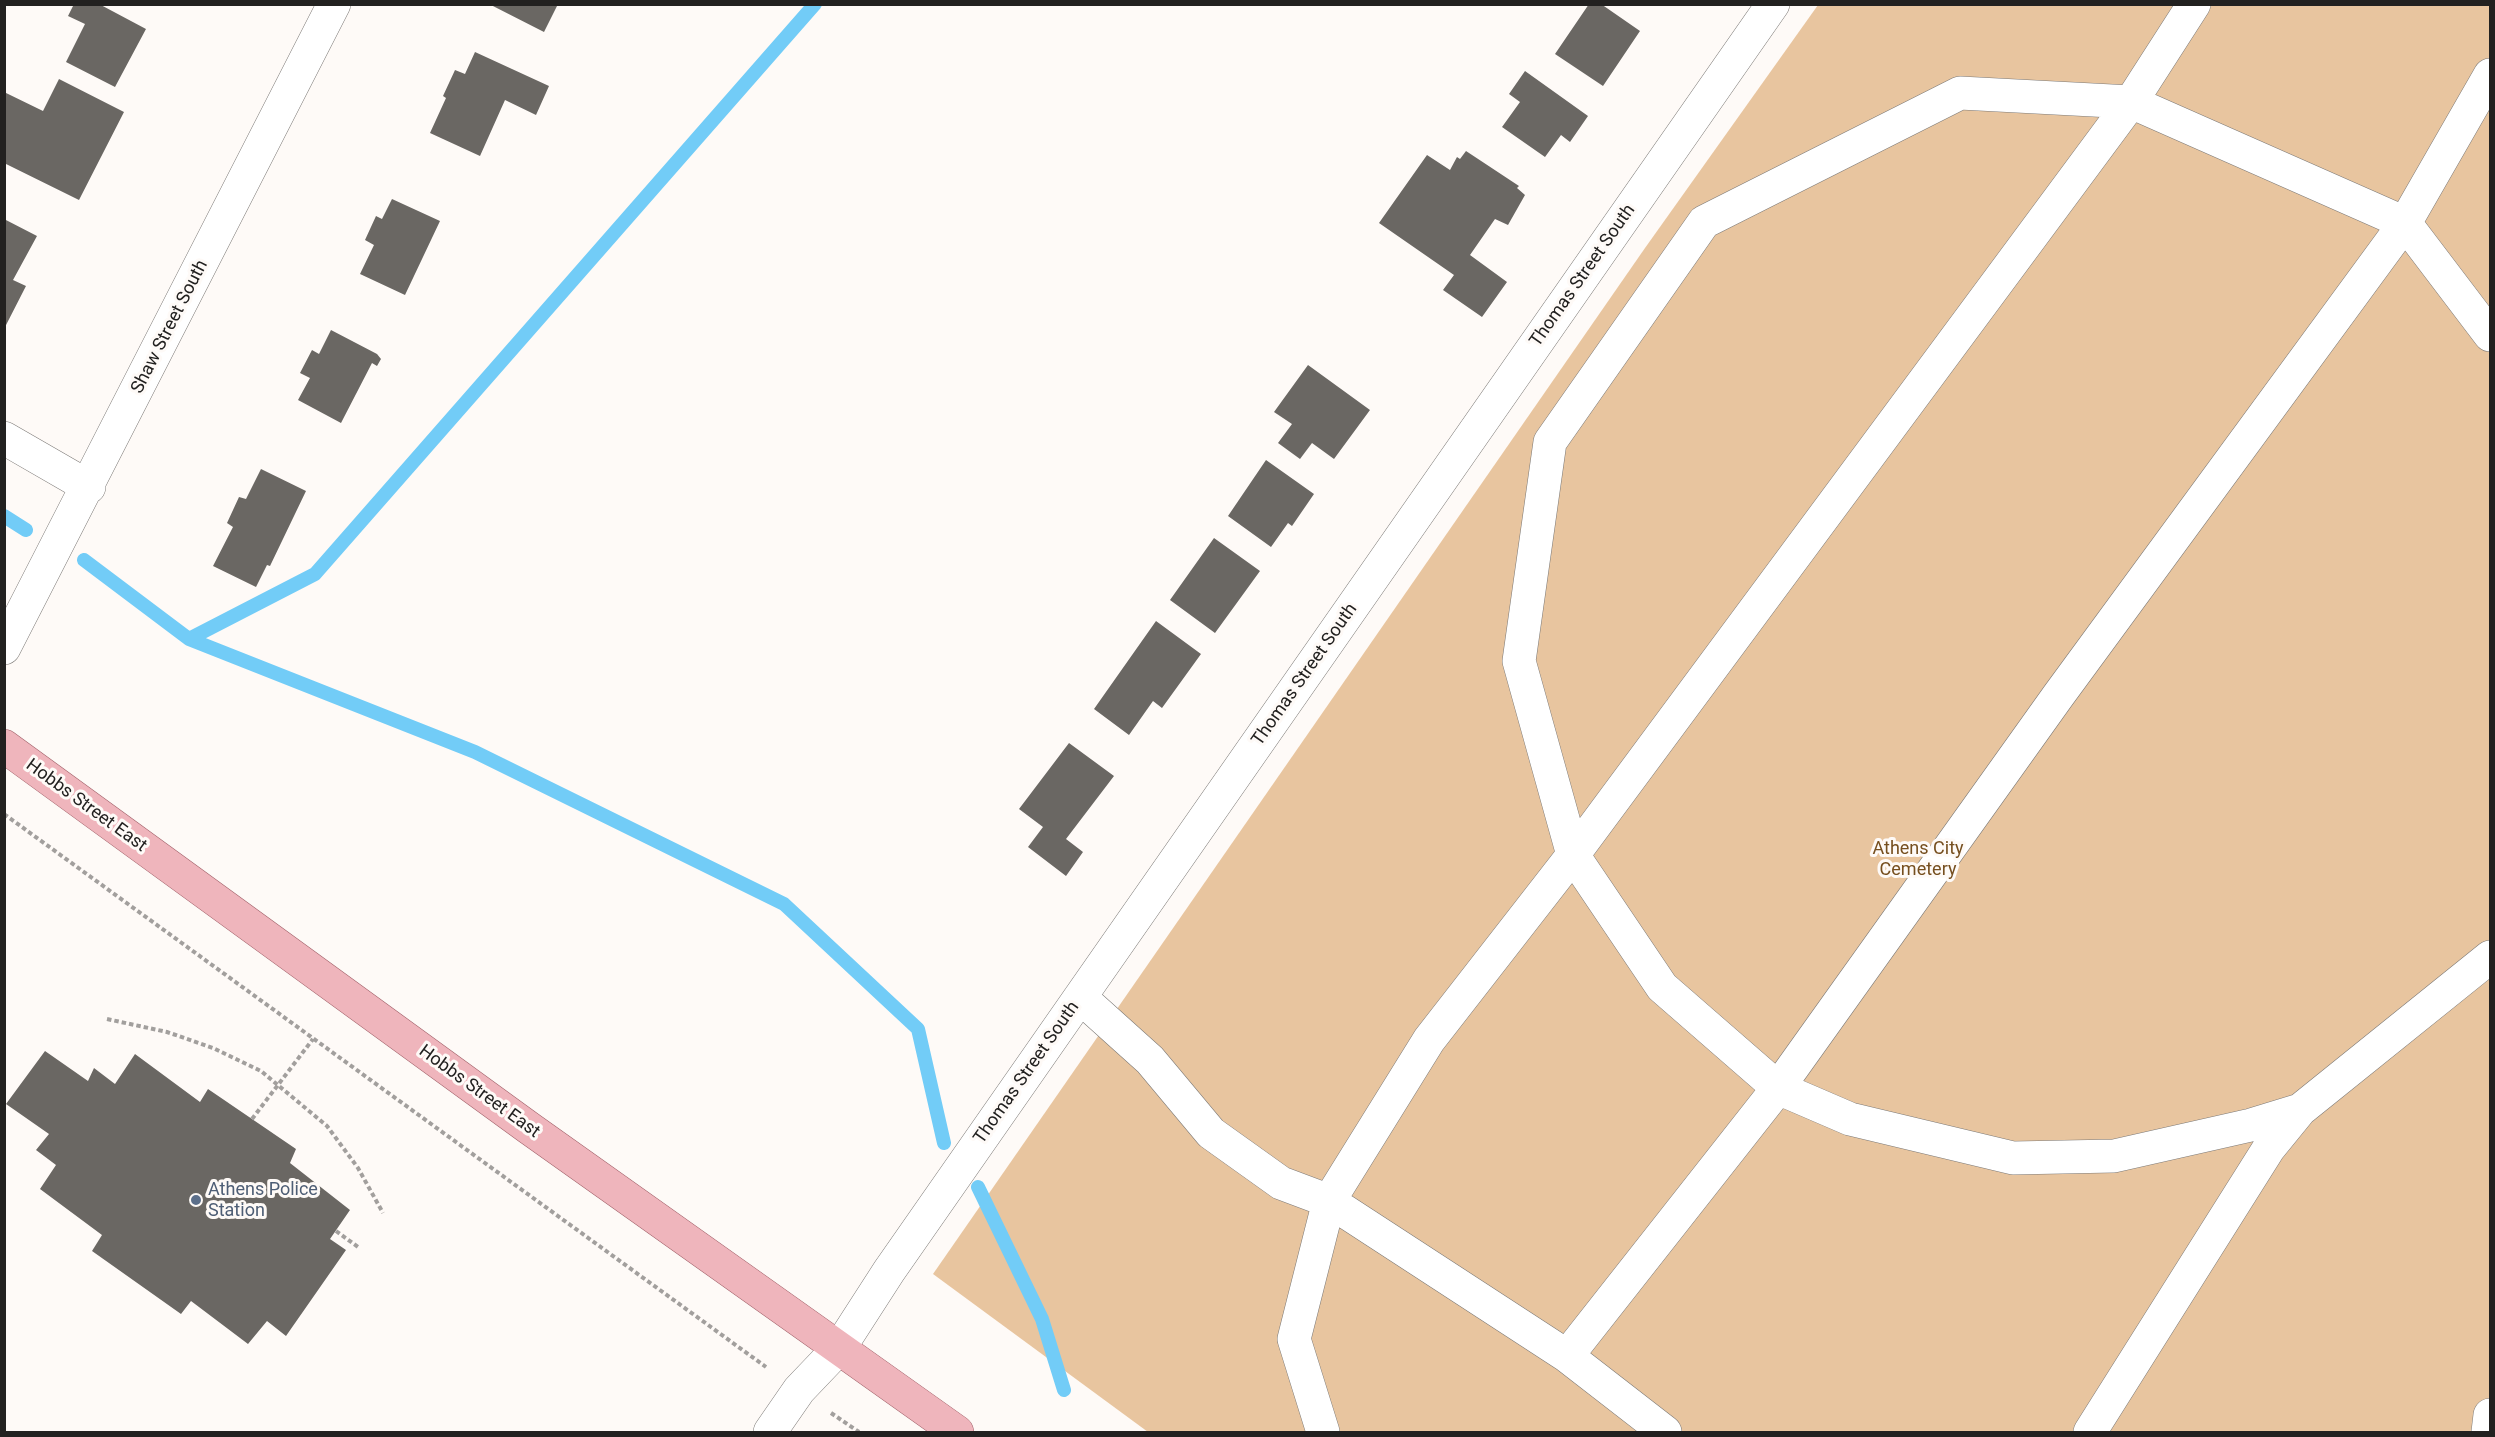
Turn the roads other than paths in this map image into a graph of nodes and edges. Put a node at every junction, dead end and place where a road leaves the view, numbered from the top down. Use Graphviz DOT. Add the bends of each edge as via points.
graph roads {
  1 [pos="334,4"];
  2 [pos="1773,4"];
  3 [pos="2194,4"];
  4 [pos="2490,75"];
  5 [pos="2131,102"];
  6 [pos="2405,223"];
  7 [pos="2490,334"];
  8 [pos="4,438"];
  9 [pos="89,487"];
  10 [pos="4,648"];
  11 [pos="4,746"];
  12 [pos="1573,855"];
  13 [pos="2490,957"];
  14 [pos="1080,997"];
  15 [pos="1778,1088"];
  16 [pos="2300,1110"];
  17 [pos="1329,1201"];
  18 [pos="840,1347"];
  19 [pos="1567,1356"];
  20 [pos="2490,1415"];
  21 [pos="770,1432"];
  22 [pos="957,1432"];
  23 [pos="1323,1432"];
  24 [pos="1665,1432"];
  25 [pos="2090,1432"];
  26 [pos="2488,1432"];
  1 -- 9 [label="street, Shaw Street South"];
  2 -- 14 [label="street, Thomas Street South"];
  3 -- 5 [label="street"];
  4 -- 6 [label="street"];
  5 -- 6 [label="street"];
  5 -- 12 [label="street"];
  5 -- 12 [label="street" via="1960,93 1704,222 1550,442 1520,661"];
  6 -- 7 [label="street"];
  6 -- 15 [label="street" via="2051,705"];
  8 -- 9 [label="street"];
  9 -- 10 [label="street, Shaw Street South"];
  11 -- 18 [label="main road, Hobbs Street East" via="529,1128"];
  12 -- 15 [label="street" via="1662,987"];
  12 -- 17 [label="street" via="1429,1040"];
  13 -- 16 [label="street"];
  14 -- 17 [label="street" via="1150,1060 1211,1133 1281,1183"];
  14 -- 18 [label="street, Thomas Street South"];
  15 -- 16 [label="street" via="1850,1119 2013,1158 2114,1156"];
  15 -- 19 [label="street"];
  16 -- 25 [label="street" via="2269,1148"];
  17 -- 19 [label="street"];
  17 -- 23 [label="street" via="1294,1339"];
  18 -- 21 [label="street, Thomas Street South" via="799,1390"];
  18 -- 22 [label="main road, Hobbs Street East"];
  19 -- 24 [label="street"];
  20 -- 26 [label="street"];
}
